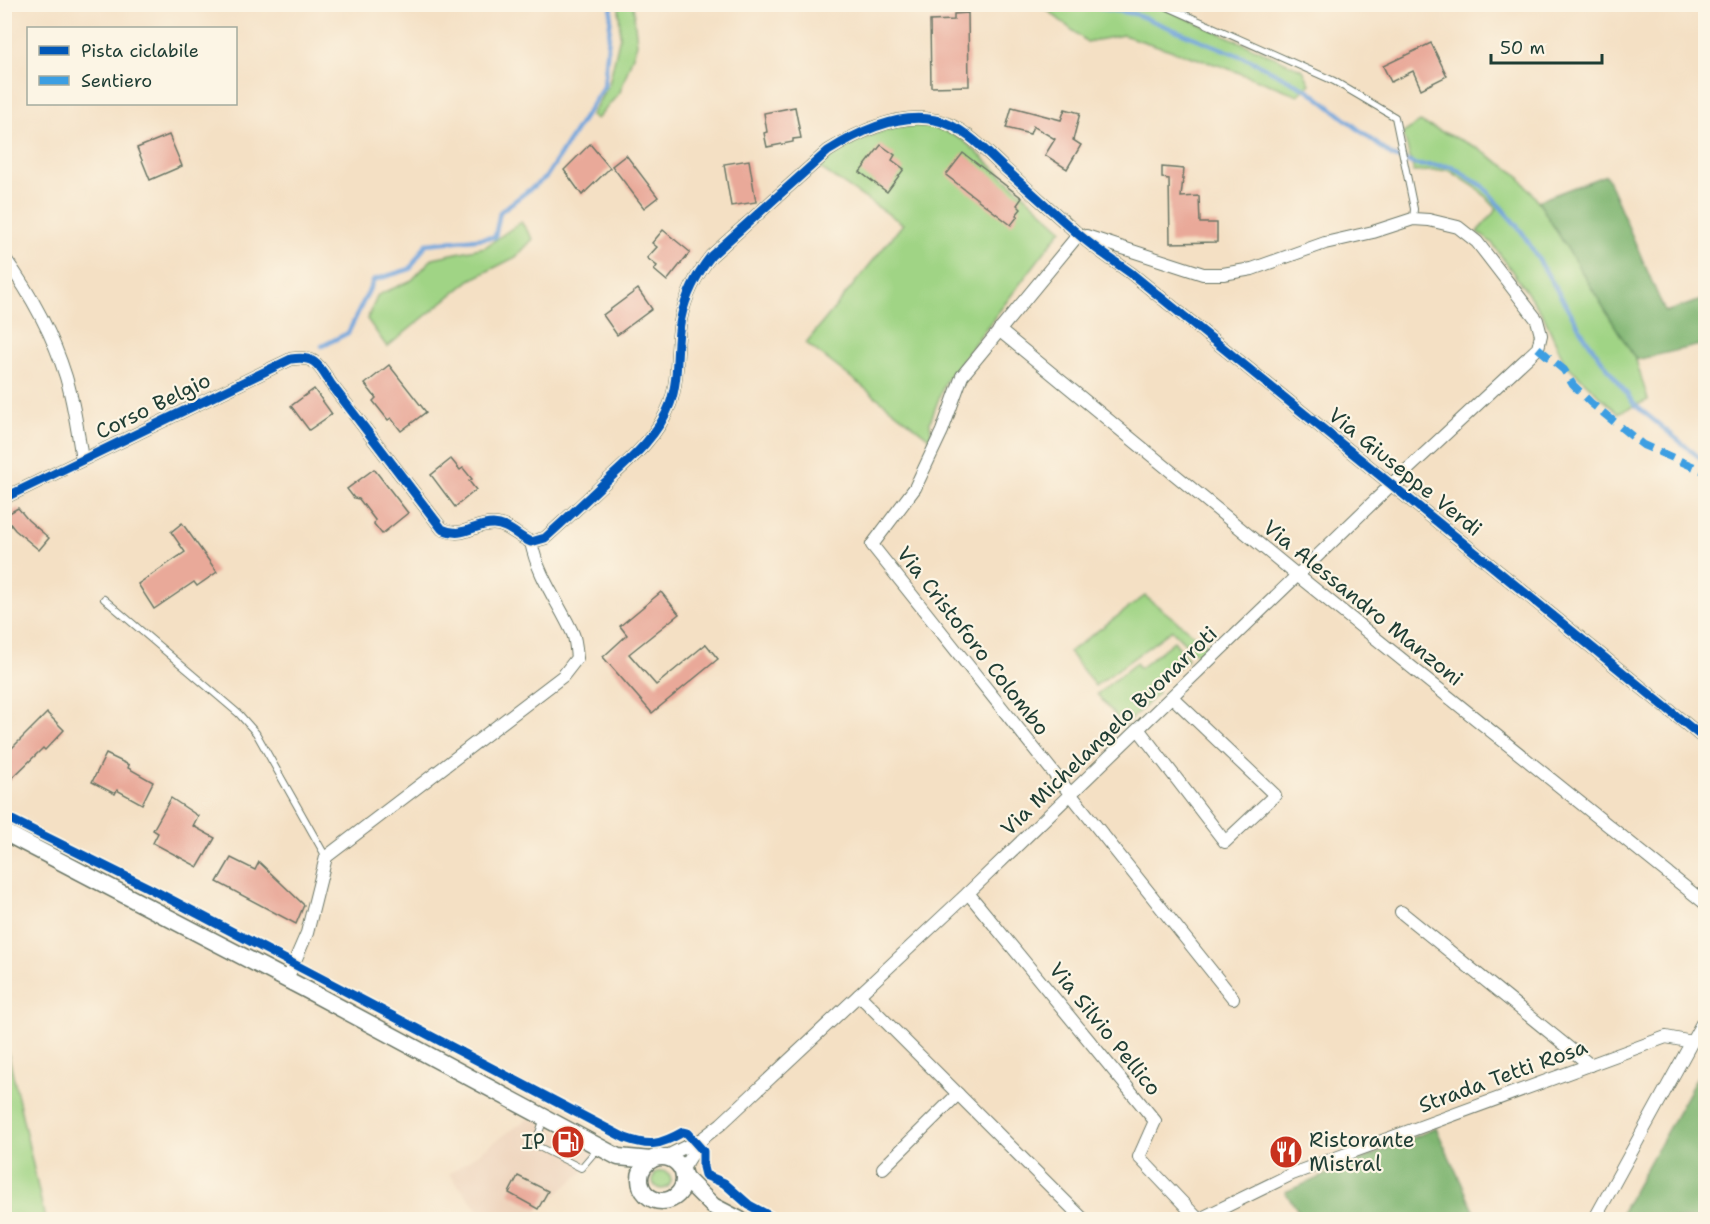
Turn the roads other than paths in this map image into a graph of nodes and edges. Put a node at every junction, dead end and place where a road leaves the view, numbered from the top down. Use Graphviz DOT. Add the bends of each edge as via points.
graph roads {
  1 [pos="1161,4"];
  2 [pos="1413,219"];
  3 [pos="1079,234"];
  4 [pos="4,257"];
  5 [pos="999,330"];
  6 [pos="82,460"];
  7 [pos="1392,484"];
  8 [pos="4,498"];
  9 [pos="531,542"];
  10 [pos="1297,575"];
  11 [pos="104,598"];
  12 [pos="1172,697"];
  13 [pos="1138,730"];
  14 [pos="1706,740"];
  15 [pos="1071,796"];
  16 [pos="4,832"];
  17 [pos="326,857"];
  18 [pos="968,893"];
  19 [pos="1706,904"];
  20 [pos="1401,912"];
  21 [pos="287,979"];
  22 [pos="859,995"];
  23 [pos="1233,998"];
  24 [pos="1706,1016"];
  25 [pos="1706,1035"];
  26 [pos="1692,1042"];
  27 [pos="1590,1065"];
  28 [pos="958,1094"];
  29 [pos="544,1117"];
  30 [pos="703,1138"];
  31 [pos="600,1147"];
  32 [pos="618,1157"];
  33 [pos="658,1159"];
  34 [pos="883,1168"];
  35 [pos="683,1173"];
  36 [pos="640,1185"];
  37 [pos="669,1200"];
  38 [pos="713,1206"];
  39 [pos="1198,1219"];
  40 [pos="740,1220"];
  41 [pos="1084,1220"];
  42 [pos="1594,1220"];
  1 -- 2 [label="lane" via="1334,81 1395,117"];
  2 -- 3 [label="street" via="1325,243 1252,269 1223,274 1203,273"];
  2 -- 7 [label="street, Via Michelangelo Buonarroti" via="1458,227 1478,242 1537,320 1542,335 1538,348"];
  3 -- 5 [label="street, Via Cristoforo Colombo"];
  3 -- 7 [label="street, Via Giuseppe Verdi"];
  3 -- 9 [label="street" via="980,146 937,120 898,120 840,143 728,240 699,272 681,319 674,393 662,421 627,463 572,515 545,538"];
  4 -- 6 [label="street" via="21,280 65,375"];
  5 -- 10 [label="street, Via Alessandro Manzoni"];
  5 -- 15 [label="street, Via Cristoforo Colombo" via="962,376 915,488 872,545"];
  6 -- 8 [label="street, Corso Belgio"];
  6 -- 9 [label="street, Corso Belgio" via="291,359 311,359 319,364 442,529 457,534 493,524"];
  7 -- 10 [label="street, Via Michelangelo Buonarroti"];
  7 -- 14 [label="street, Via Giuseppe Verdi"];
  9 -- 17 [label="street" via="542,576 574,637 577,658 563,676"];
  10 -- 12 [label="street, Via Michelangelo Buonarroti"];
  10 -- 19 [label="street, Via Alessandro Manzoni"];
  11 -- 17 [label="lane" via="256,733"];
  12 -- 13 [label="street, Via Michelangelo Buonarroti"];
  12 -- 13 [label="street" via="1275,795 1225,842"];
  13 -- 15 [label="street, Via Michelangelo Buonarroti"];
  15 -- 18 [label="street, Via Michelangelo Buonarroti"];
  15 -- 23 [label="street, Via Cristoforo Colombo"];
  16 -- 21 [label="street"];
  17 -- 21 [label="street" via="307,933"];
  18 -- 22 [label="street, Via Michelangelo Buonarroti"];
  18 -- 39 [label="street, Via Silvio Pellico" via="1155,1121 1139,1157"];
  20 -- 27 [label="street"];
  21 -- 29 [label="street"];
  22 -- 28 [label="street"];
  22 -- 30 [label="street, Via Michelangelo Buonarroti"];
  24 -- 26 [label="street"];
  25 -- 26 [label="lane"];
  26 -- 27 [label="street, Strada Tetti Rosa" via="1665,1037"];
  26 -- 42 [label="street"];
  27 -- 39 [label="street, Strada Tetti Rosa" via="1292,1174"];
  28 -- 34 [label="street"];
  28 -- 41 [label="street"];
  29 -- 31 [label="street"];
  29 -- 31 [label="lane" via="535,1144 581,1168"];
  30 -- 33 [label="street, Via Michelangelo Buonarroti"];
  30 -- 35 [label="street, Via Michelangelo Buonarroti"];
  31 -- 32 [label="street"];
  32 -- 33 [label="street"];
  32 -- 36 [label="street"];
  33 -- 35 [label="street" via="672,1160"];
  33 -- 36 [label="street" via="642,1170"];
  35 -- 37 [label="street" via="681,1191"];
  35 -- 38 [label="street"];
  36 -- 37 [label="street" via="655,1200"];
  37 -- 38 [label="street"];
  38 -- 40 [label="street"];
}
